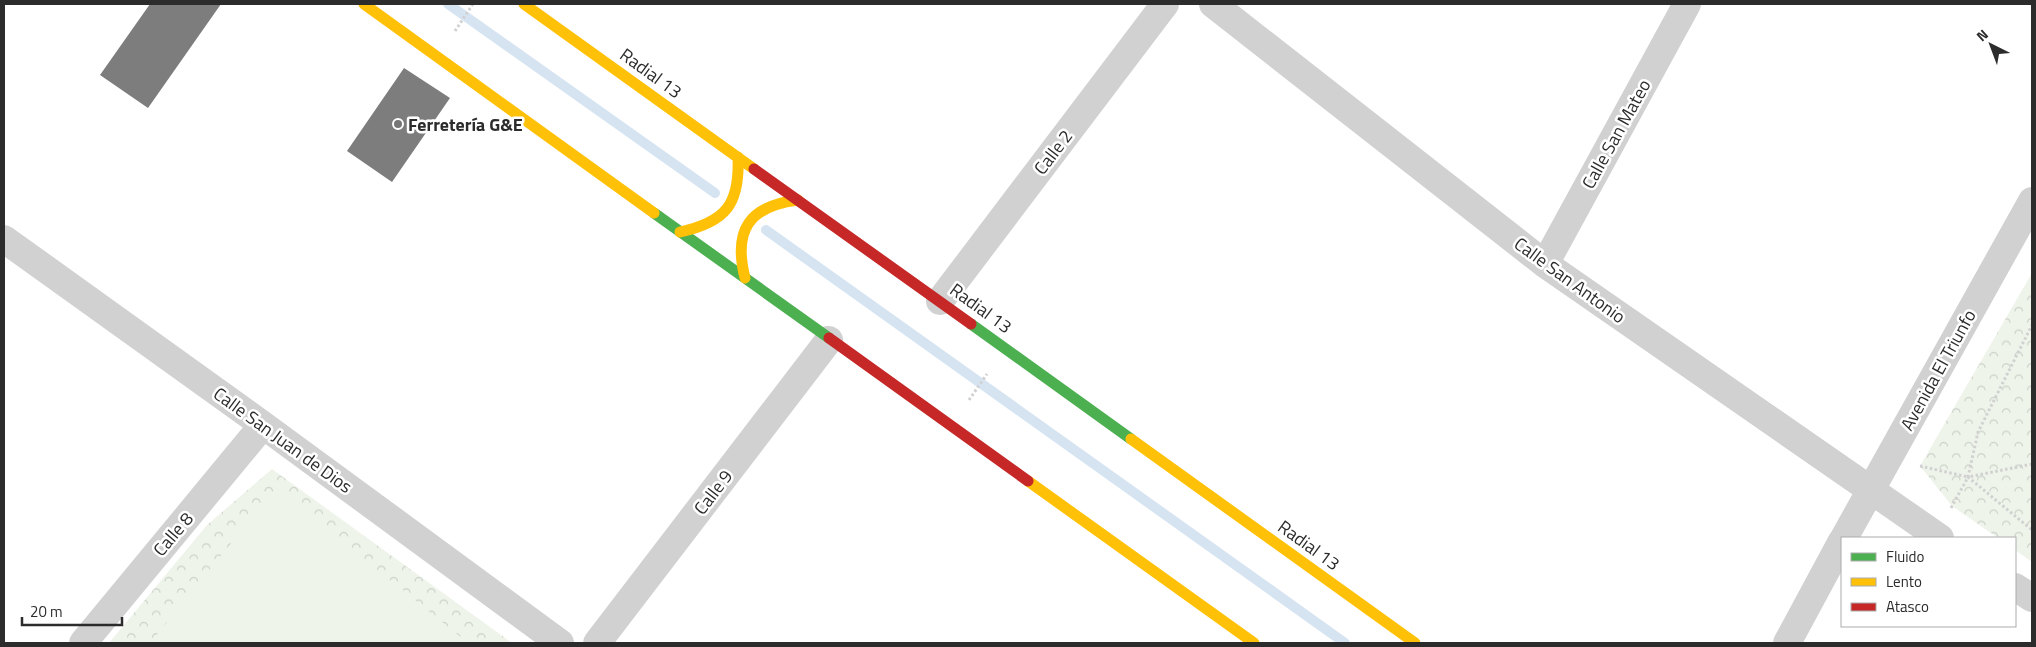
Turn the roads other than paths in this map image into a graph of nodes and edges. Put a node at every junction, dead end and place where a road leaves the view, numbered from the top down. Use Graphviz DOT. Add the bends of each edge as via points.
graph roads {
  1 [pos="364,4"];
  2 [pos="524,4"];
  3 [pos="1166,4"];
  4 [pos="1213,4"];
  5 [pos="1687,4"];
  6 [pos="738,157"];
  7 [pos="798,200"];
  8 [pos="2032,201"];
  9 [pos="680,232"];
  10 [pos="4,239"];
  11 [pos="1545,264"];
  12 [pos="745,278"];
  13 [pos="940,300"];
  14 [pos="829,340"];
  15 [pos="263,425"];
  16 [pos="1871,489"];
  17 [pos="1845,537"];
  18 [pos="1938,537"];
  19 [pos="1841,544"];
  20 [pos="2016,588"];
  21 [pos="2032,598"];
  22 [pos="83,643"];
  23 [pos="560,643"];
  24 [pos="597,643"];
  25 [pos="1254,643"];
  26 [pos="1415,643"];
  27 [pos="1787,643"];
  1 -- 9 [label="main road"];
  2 -- 6 [label="main road, Radial 13"];
  3 -- 13 [label="street, Calle 2"];
  4 -- 11 [label="street, Calle San Antonio"];
  5 -- 11 [label="street, Calle San Mateo"];
  6 -- 7 [label="main road, Radial 13"];
  6 -- 9 [label="main road" via="740,178 735,200 721,218 702,228"];
  7 -- 12 [label="main road" via="779,201 761,209 748,223 740,240 739,260"];
  7 -- 13 [label="main road, Radial 13"];
  8 -- 16 [label="street, Avenida El Triunfo"];
  9 -- 12 [label="main road"];
  10 -- 15 [label="street, Calle San Juan de Dios"];
  11 -- 16 [label="street, Calle San Antonio"];
  12 -- 14 [label="main road"];
  13 -- 26 [label="main road, Radial 13"];
  14 -- 24 [label="street, Calle 9"];
  14 -- 25 [label="main road"];
  15 -- 22 [label="street, Calle 8"];
  15 -- 23 [label="street, Calle San Juan de Dios"];
  16 -- 17 [label="street, Avenida El Triunfo"];
  16 -- 18 [label="street, Calle San Antonio"];
  19 -- 27 [label="street, Avenida El Triunfo"];
  20 -- 21 [label="street"];
}
